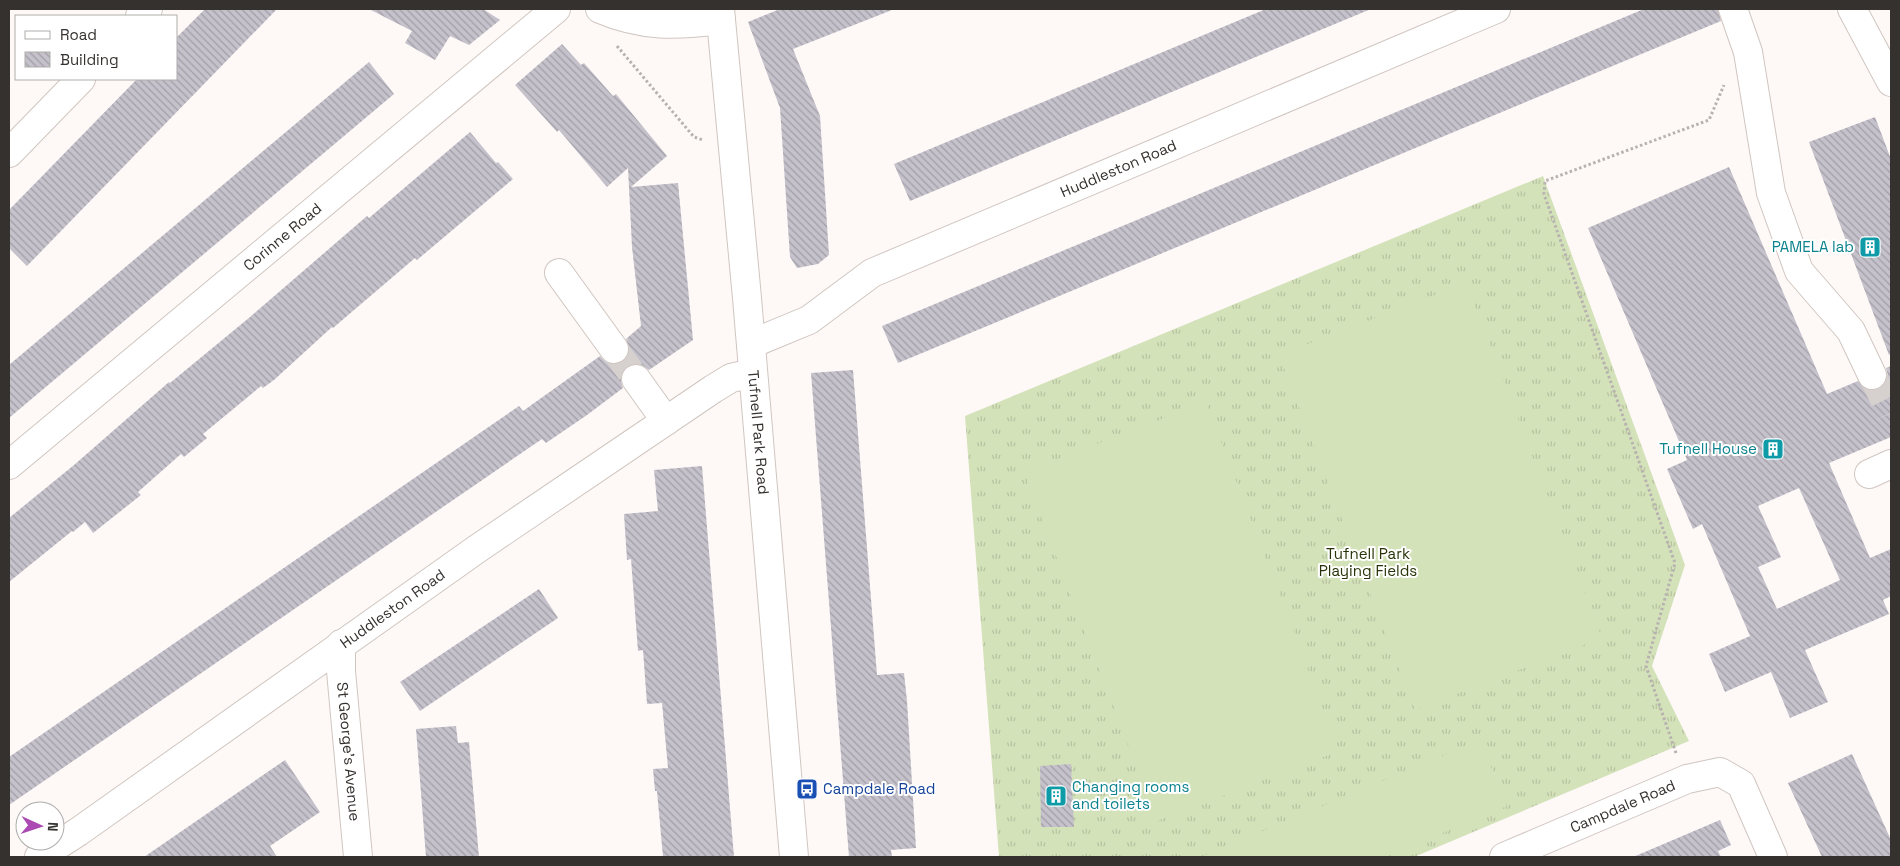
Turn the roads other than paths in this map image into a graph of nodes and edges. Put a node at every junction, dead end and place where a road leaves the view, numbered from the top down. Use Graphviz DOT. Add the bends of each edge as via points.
graph roads {
  1 [pos="556,9"];
  2 [pos="1496,9"];
  3 [pos="1732,9"];
  4 [pos="1852,9"];
  5 [pos="604,10"];
  6 [pos="720,14"];
  7 [pos="80,80"];
  8 [pos="1891,82"];
  9 [pos="9,153"];
  10 [pos="559,273"];
  11 [pos="750,344"];
  12 [pos="614,349"];
  13 [pos="753,373"];
  14 [pos="1872,375"];
  15 [pos="636,379"];
  16 [pos="666,421"];
  17 [pos="9,465"];
  18 [pos="341,644"];
  19 [pos="39,857"];
  20 [pos="358,857"];
  21 [pos="794,857"];
  22 [pos="1504,857"];
  23 [pos="1773,857"];
  1 -- 17 [label="street, Corinne Road"];
  2 -- 11 [label="street, Huddleston Road" via="872,273 809,320"];
  3 -- 14 [label="street" via="1748,52 1771,193 1798,271 1852,332"];
  4 -- 8 [label="street"];
  5 -- 6 [label="street" via="635,21 680,25"];
  6 -- 11 [label="street, Tufnell Park Road"];
  7 -- 9 [label="street"];
  10 -- 12 [label="street"];
  11 -- 13 [label="street, Tufnell Park Road"];
  13 -- 16 [label="street, Huddleston Road" via="731,378"];
  13 -- 21 [label="street, Tufnell Park Road"];
  15 -- 16 [label="street"];
  16 -- 18 [label="street, Huddleston Road"];
  18 -- 19 [label="street, Huddleston Road"];
  18 -- 20 [label="street, St George's Avenue"];
  22 -- 23 [label="street, Campdale Road" via="1687,779 1720,772 1741,784"];
}
